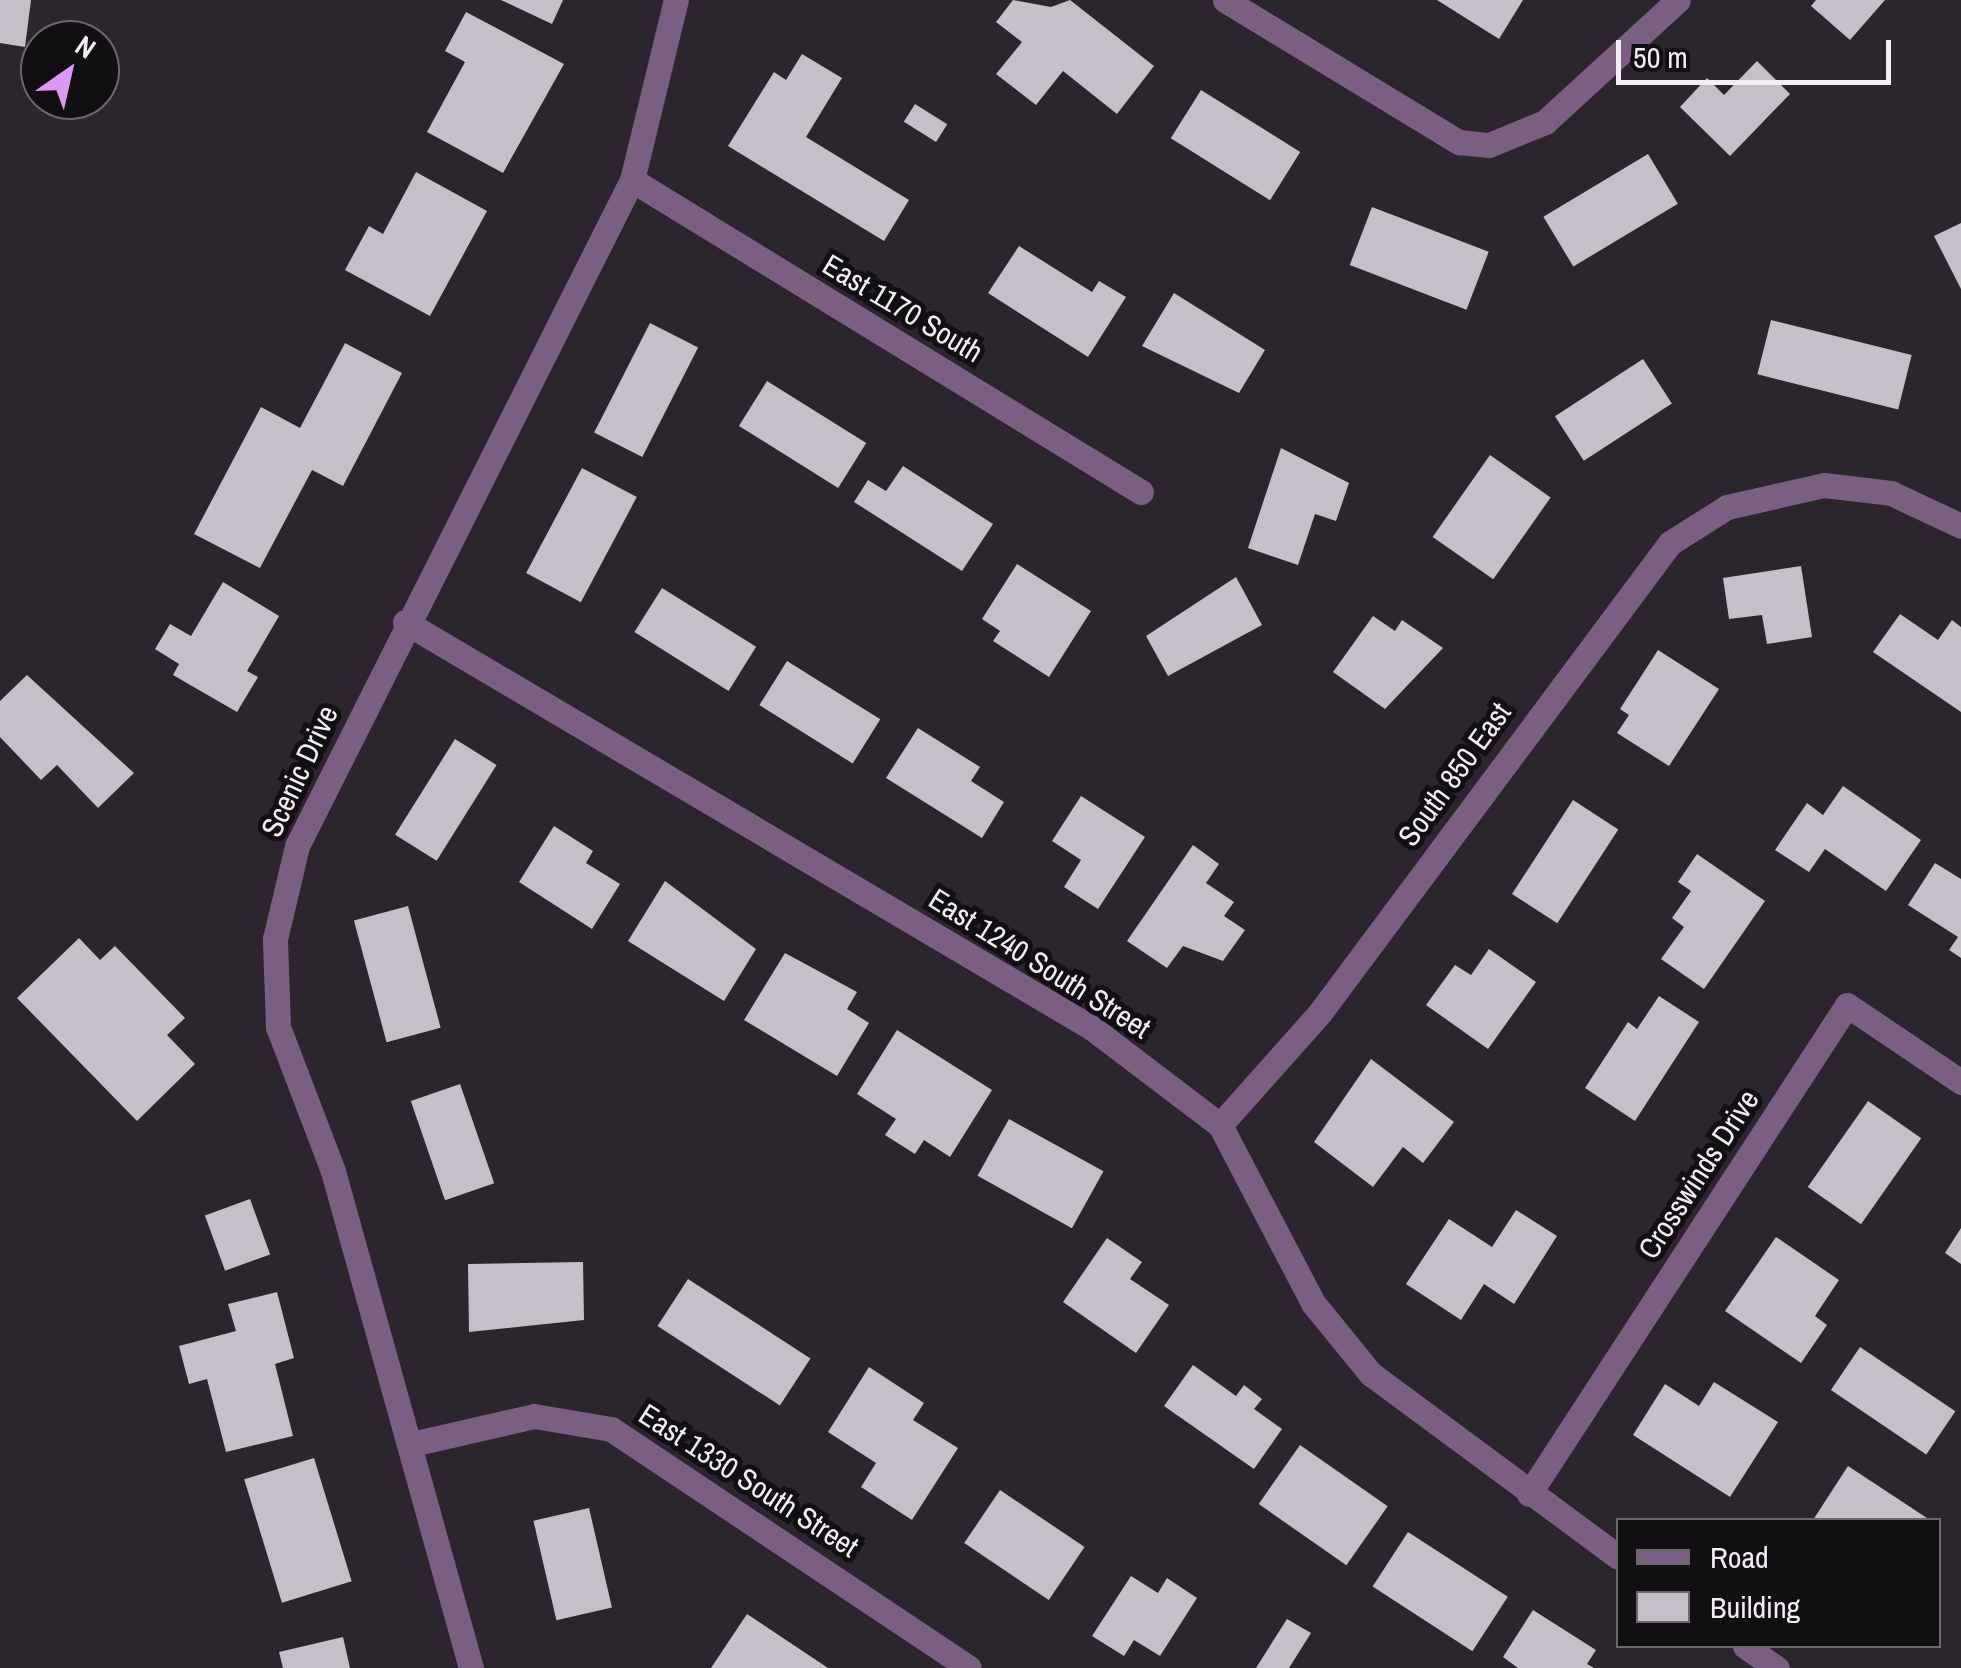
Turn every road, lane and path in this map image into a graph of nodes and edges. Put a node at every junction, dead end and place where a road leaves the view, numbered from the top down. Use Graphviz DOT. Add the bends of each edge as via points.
graph roads {
  1 [pos="676,0"];
  2 [pos="1225,0"];
  3 [pos="1678,0"];
  4 [pos="632,180"];
  5 [pos="1141,492"];
  6 [pos="1961,526"];
  7 [pos="405,622"];
  8 [pos="1961,1082"];
  9 [pos="1220,1125"];
  10 [pos="412,1444"];
  11 [pos="1529,1494"];
  12 [pos="1616,1555"];
  13 [pos="1749,1648"];
  14 [pos="470,1668"];
  15 [pos="968,1668"];
  16 [pos="1778,1668"];
  1 -- 4 [label="street, Scenic Drive"];
  2 -- 3 [label="street" via="1460,142 1489,145 1546,122"];
  4 -- 5 [label="street, East 1170 South"];
  4 -- 7 [label="street, Scenic Drive"];
  6 -- 9 [label="street, South 850 East" via="1858,487 1764,494 1697,524 1641,573 1319,1014"];
  7 -- 9 [label="street, East 1240 South Street" via="1092,1028"];
  7 -- 10 [label="street, Scenic Drive" via="297,846 275,939 278,1026 332,1171"];
  8 -- 11 [label="street, Crosswinds Drive" via="1846,1005"];
  9 -- 11 [label="street, East 1240 South Street" via="1312,1303 1371,1374"];
  10 -- 14 [label="street, Scenic Drive"];
  10 -- 15 [label="street, East 1330 South Street" via="534,1416 611,1429"];
  11 -- 12 [label="street, East 1240 South Street"];
  13 -- 16 [label="street"];
}
